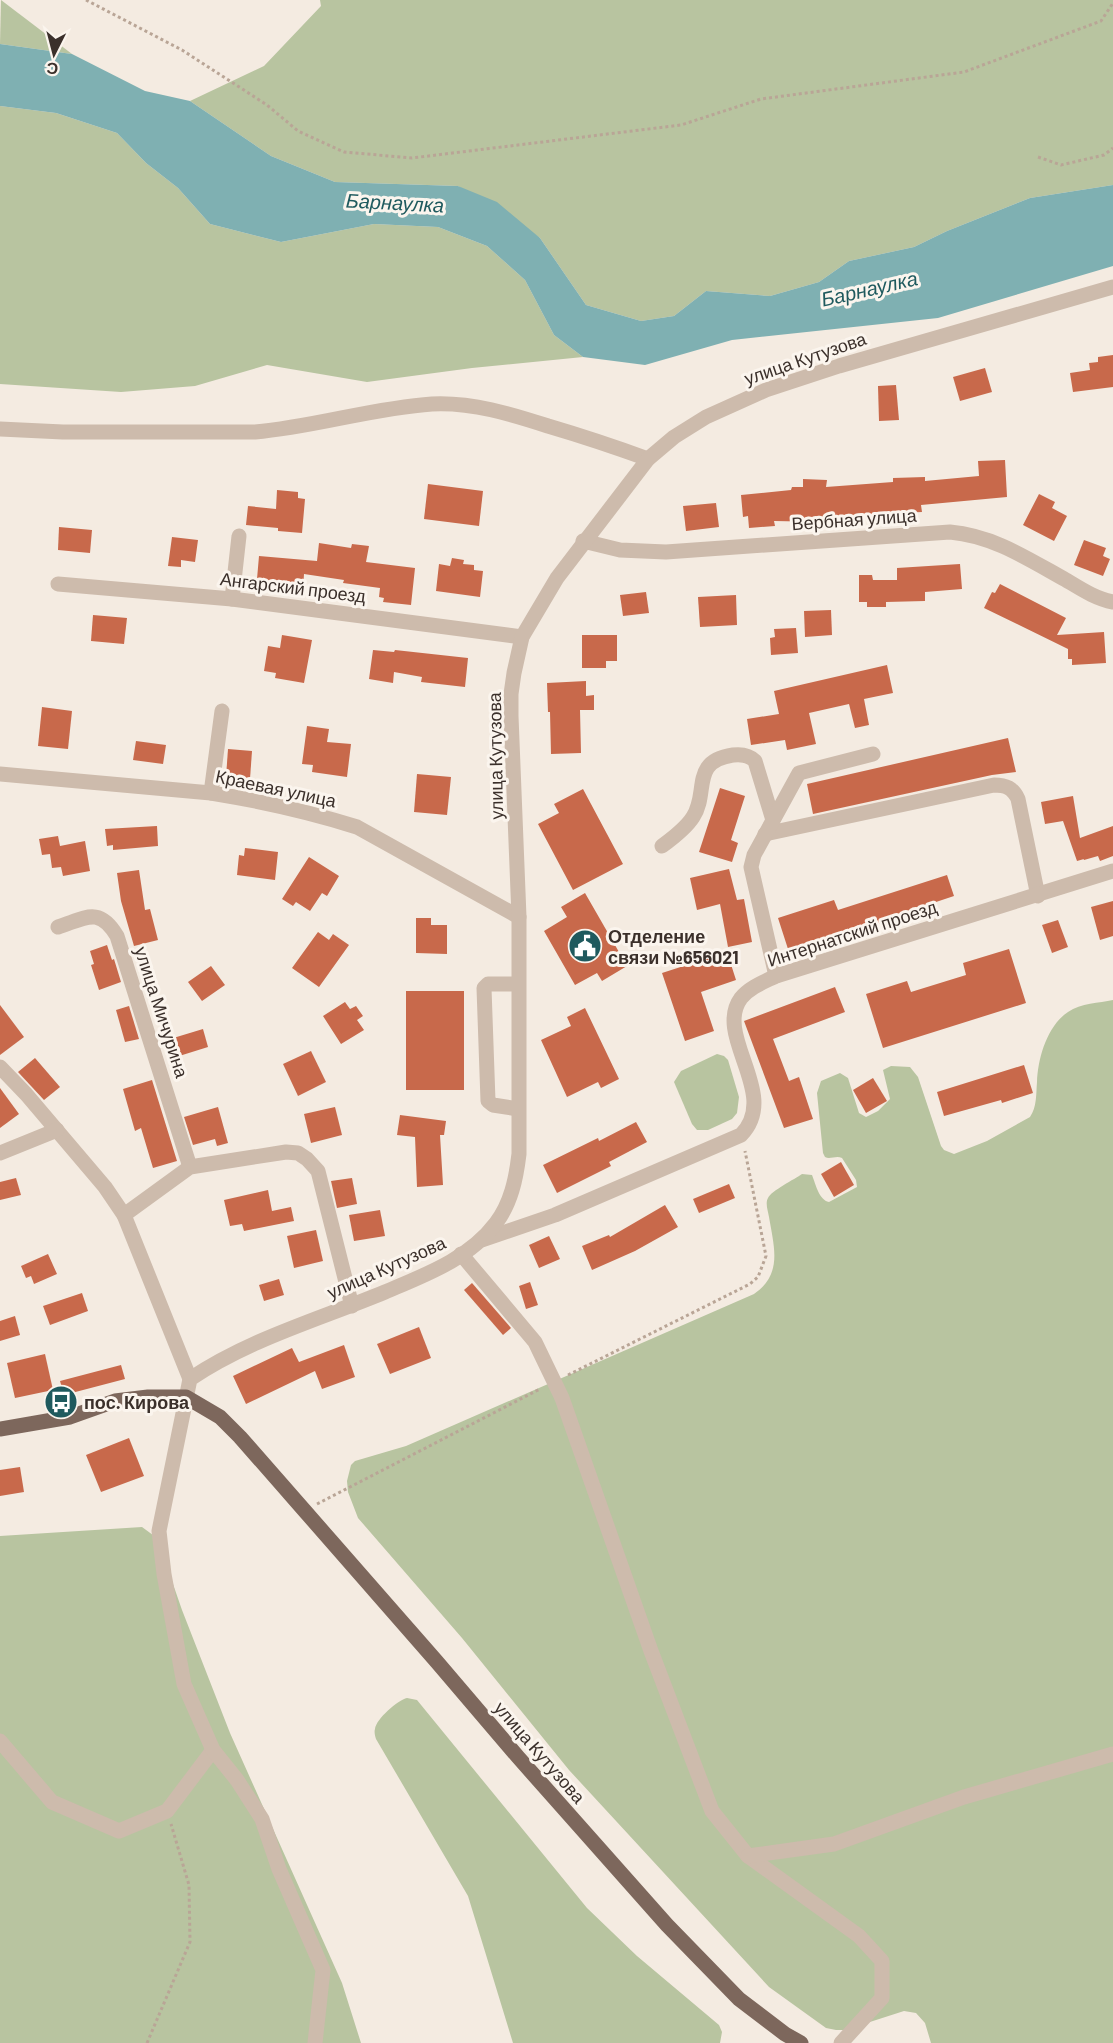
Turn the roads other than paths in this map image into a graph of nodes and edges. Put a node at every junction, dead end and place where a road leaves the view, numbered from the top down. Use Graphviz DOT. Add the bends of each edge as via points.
graph roads {
  1 [pos="1113,287"];
  2 [pos="0,429"];
  3 [pos="648,459"];
  4 [pos="239,536"];
  5 [pos="583,541"];
  6 [pos="58,584"];
  7 [pos="232,598"];
  8 [pos="1113,602"];
  9 [pos="522,637"];
  10 [pos="222,711"];
  11 [pos="873,754"];
  12 [pos="0,774"];
  13 [pos="210,793"];
  14 [pos="773,820"];
  15 [pos="765,834"];
  16 [pos="662,846"];
  17 [pos="1113,871"];
  18 [pos="1038,896"];
  19 [pos="519,918"];
  20 [pos="58,927"];
  21 [pos="776,975"];
  22 [pos="518,984"];
  23 [pos="0,1067"];
  24 [pos="518,1109"];
  25 [pos="57,1130"];
  26 [pos="0,1153"];
  27 [pos="190,1167"];
  28 [pos="124,1215"];
  29 [pos="479,1241"];
  30 [pos="461,1254"];
  31 [pos="352,1306"];
  32 [pos="190,1379"];
  33 [pos="186,1397"];
  34 [pos="0,1429"];
  35 [pos="0,1741"];
  36 [pos="213,1750"];
  37 [pos="1113,1754"];
  38 [pos="748,1856"];
  39 [pos="315,2043"];
  40 [pos="801,2043"];
  41 [pos="841,2043"];
  1 -- 3 [label="street, улица Кутузова" via="766,390 706,417"];
  2 -- 3 [label="street" via="255,432 450,404 504,413"];
  3 -- 5 [label="street, улица Кутузова"];
  4 -- 7 [label="street"];
  5 -- 8 [label="street, Вербная улица" via="666,552 968,533 1003,545 1096,597"];
  5 -- 9 [label="street, улица Кутузова"];
  6 -- 7 [label="street, Ангарский проезд"];
  7 -- 9 [label="street, Ангарский проезд"];
  9 -- 19 [label="street, улица Кутузова" via="511,716"];
  10 -- 13 [label="street"];
  11 -- 14 [label="street" via="799,772"];
  12 -- 13 [label="street, Краевая улица"];
  13 -- 19 [label="street, Краевая улица" via="357,826"];
  14 -- 15 [label="street"];
  14 -- 16 [label="street" via="755,761 747,755 733,755 705,771 693,818"];
  15 -- 18 [label="street" via="1003,785 1015,792 1018,799"];
  15 -- 21 [label="street" via="751,867"];
  17 -- 18 [label="street, Интернатский проезд"];
  18 -- 21 [label="street, Интернатский проезд"];
  19 -- 22 [label="street, улица Кутузова"];
  20 -- 27 [label="street, улица Мичурина" via="96,916 105,920 117,936"];
  21 -- 29 [label="street, Интернатский проезд" via="751,988 741,998 734,1017 755,1102 751,1122 741,1135 555,1215"];
  22 -- 24 [label="street, улица Кутузова"];
  22 -- 24 [label="street" via="488,984 484,988 488,1101"];
  23 -- 25 [label="street"];
  24 -- 29 [label="street, улица Кутузова" via="519,1154 514,1187 496,1223"];
  25 -- 26 [label="street"];
  25 -- 28 [label="street"];
  27 -- 28 [label="street"];
  27 -- 31 [label="street" via="286,1152 307,1159 318,1171"];
  28 -- 32 [label="street"];
  29 -- 30 [label="street, улица Кутузова"];
  30 -- 31 [label="street, улица Кутузова" via="436,1270"];
  30 -- 38 [label="street" via="535,1342 555,1382 712,1811"];
  31 -- 32 [label="street, улица Кутузова" via="239,1351"];
  32 -- 33 [label="street"];
  33 -- 34 [label="main road" via="115,1401 70,1417"];
  33 -- 36 [label="street" via="159,1532 184,1684"];
  33 -- 40 [label="main road, улица Кутузова" via="220,1417 240,1437 667,1925 739,1999"];
  35 -- 36 [label="street" via="52,1802 119,1831 167,1811"];
  36 -- 39 [label="street" via="262,1819 323,1970"];
  37 -- 38 [label="street" via="964,1797 834,1844"];
  38 -- 41 [label="street" via="859,1936 882,1961 882,1998"];
}
